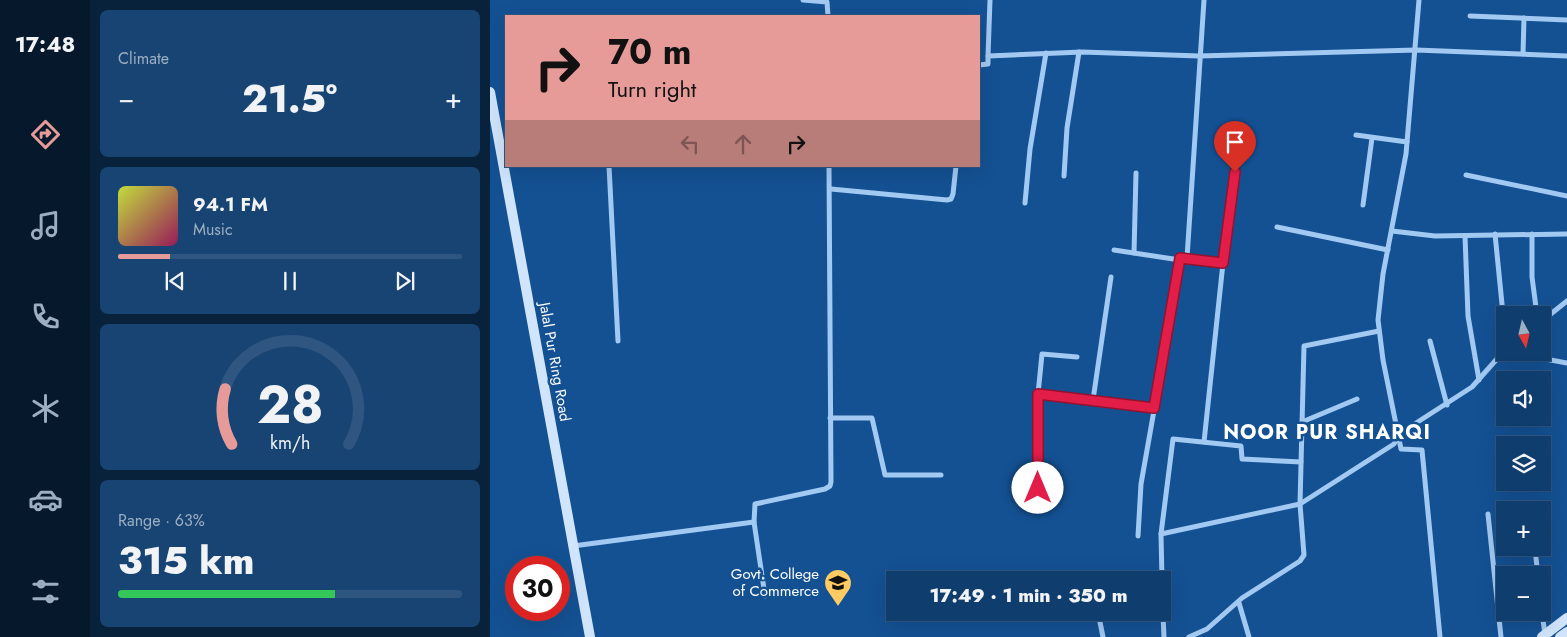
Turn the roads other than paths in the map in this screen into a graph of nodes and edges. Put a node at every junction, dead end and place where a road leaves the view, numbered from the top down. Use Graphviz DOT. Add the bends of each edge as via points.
graph roads {
  1 [pos="803,0"];
  2 [pos="990,0"];
  3 [pos="1204,0"];
  4 [pos="1419,0"];
  5 [pos="828,15"];
  6 [pos="1470,16"];
  7 [pos="1524,18"];
  8 [pos="1567,20"];
  9 [pos="1416,50"];
  10 [pos="1079,52"];
  11 [pos="1046,53"];
  12 [pos="1523,54"];
  13 [pos="1566,54"];
  14 [pos="988,56"];
  15 [pos="1199,56"];
  16 [pos="980,65"];
  17 [pos="490,92"];
  18 [pos="1356,135"];
  19 [pos="1240,136"];
  20 [pos="1372,138"];
  21 [pos="1407,142"];
  22 [pos="504,153"];
  23 [pos="490,155"];
  24 [pos="506,167"];
  25 [pos="609,167"];
  26 [pos="830,167"];
  27 [pos="956,167"];
  28 [pos="1136,173"];
  29 [pos="1466,175"];
  30 [pos="1064,176"];
  31 [pos="830,189"];
  32 [pos="1567,196"];
  33 [pos="1025,204"];
  34 [pos="1363,205"];
  35 [pos="1277,226"];
  36 [pos="1392,231"];
  37 [pos="1495,234"];
  38 [pos="1532,234"];
  39 [pos="1567,234"];
  40 [pos="1465,236"];
  41 [pos="1114,250"];
  42 [pos="1388,250"];
  43 [pos="1134,253"];
  44 [pos="1187,258"];
  45 [pos="1180,260"];
  46 [pos="1223,263"];
  47 [pos="1111,277"];
  48 [pos="1567,301"];
  49 [pos="1502,306"];
  50 [pos="1536,306"];
  51 [pos="1551,314"];
  52 [pos="1379,331"];
  53 [pos="618,341"];
  54 [pos="1430,342"];
  55 [pos="1077,357"];
  56 [pos="1496,360"];
  57 [pos="1551,360"];
  58 [pos="1567,362"];
  59 [pos="1479,380"];
  60 [pos="1038,394"];
  61 [pos="1357,399"];
  62 [pos="1093,400"];
  63 [pos="1447,405"];
  64 [pos="1154,408"];
  65 [pos="830,418"];
  66 [pos="1302,422"];
  67 [pos="1399,434"];
  68 [pos="1204,442"];
  69 [pos="1301,462"];
  70 [pos="941,475"];
  71 [pos="1038,488"];
  72 [pos="1300,504"];
  73 [pos="1488,514"];
  74 [pos="754,522"];
  75 [pos="1161,534"];
  76 [pos="1138,536"];
  77 [pos="574,546"];
  78 [pos="1162,571"];
  79 [pos="765,596"];
  80 [pos="1239,603"];
  81 [pos="1567,618"];
  82 [pos="1100,621"];
  83 [pos="1163,621"];
  84 [pos="1543,621"];
  85 [pos="1567,632"];
  86 [pos="1544,636"];
  87 [pos="590,637"];
  88 [pos="1103,637"];
  89 [pos="1164,637"];
  90 [pos="1189,637"];
  91 [pos="1249,637"];
  92 [pos="1440,637"];
  93 [pos="1501,637"];
  94 [pos="1560,637"];
  1 -- 5 [label="street" via="827,2"];
  2 -- 14 [label="street"];
  3 -- 15 [label="street"];
  4 -- 9 [label="street"];
  6 -- 7 [label="street"];
  7 -- 8 [label="street"];
  7 -- 12 [label="street"];
  9 -- 12 [label="street"];
  9 -- 15 [label="street"];
  9 -- 21 [label="street"];
  10 -- 11 [label="street"];
  10 -- 15 [label="street"];
  10 -- 30 [label="street" via="1067,128"];
  11 -- 14 [label="street"];
  11 -- 33 [label="street" via="1030,149"];
  12 -- 13 [label="street"];
  14 -- 16 [label="street" via="988,64"];
  15 -- 44 [label="street"];
  17 -- 22 [label="main road, Jalal Pur Ring Road"];
  18 -- 20 [label="street"];
  19 -- 46 [label="street"];
  20 -- 21 [label="street"];
  20 -- 34 [label="street"];
  21 -- 36 [label="street"];
  22 -- 23 [label="main road"];
  24 -- 77 [label="main road, Jalal Pur Ring Road"];
  25 -- 53 [label="street"];
  26 -- 31 [label="street"];
  27 -- 31 [label="street" via="953,194 947,200"];
  28 -- 43 [label="street"];
  29 -- 32 [label="street"];
  31 -- 65 [label="street"];
  35 -- 42 [label="street"];
  36 -- 40 [label="street"];
  36 -- 42 [label="street"];
  37 -- 38 [label="street"];
  37 -- 40 [label="street"];
  37 -- 49 [label="street"];
  38 -- 39 [label="street"];
  38 -- 50 [label="street"];
  40 -- 59 [label="street" via="1468,316"];
  41 -- 43 [label="street"];
  42 -- 52 [label="street"];
  43 -- 45 [label="street"];
  44 -- 45 [label="street"];
  44 -- 46 [label="street"];
  45 -- 64 [label="street"];
  46 -- 68 [label="street"];
  47 -- 62 [label="street"];
  48 -- 51 [label="street"];
  52 -- 66 [label="street" via="1304,346"];
  52 -- 67 [label="street"];
  54 -- 63 [label="street"];
  55 -- 60 [label="street" via="1042,354"];
  56 -- 59 [label="street"];
  57 -- 58 [label="street"];
  59 -- 63 [label="street"];
  60 -- 62 [label="street"];
  60 -- 71 [label="street"];
  61 -- 66 [label="street"];
  62 -- 64 [label="street"];
  63 -- 67 [label="street"];
  64 -- 76 [label="street" via="1141,484"];
  65 -- 70 [label="street" via="872,418 885,475"];
  65 -- 74 [label="street" via="830,486 756,502"];
  66 -- 69 [label="street"];
  67 -- 72 [label="street" via="1394,444"];
  67 -- 92 [label="street" via="1402,450 1422,450"];
  68 -- 69 [label="street" via="1241,446 1242,459"];
  68 -- 75 [label="street" via="1173,439"];
  69 -- 72 [label="street"];
  72 -- 75 [label="street"];
  72 -- 80 [label="street" via="1304,555"];
  73 -- 93 [label="street"];
  74 -- 77 [label="street"];
  74 -- 79 [label="street"];
  75 -- 78 [label="street"];
  77 -- 87 [label="main road, Jalal Pur Ring Road"];
  80 -- 90 [label="street" via="1207,629"];
  80 -- 91 [label="street"];
  81 -- 86 [label="main road"];
  82 -- 88 [label="street"];
  83 -- 89 [label="street"];
  84 -- 86 [label="street"];
  85 -- 94 [label="main road"];
}
